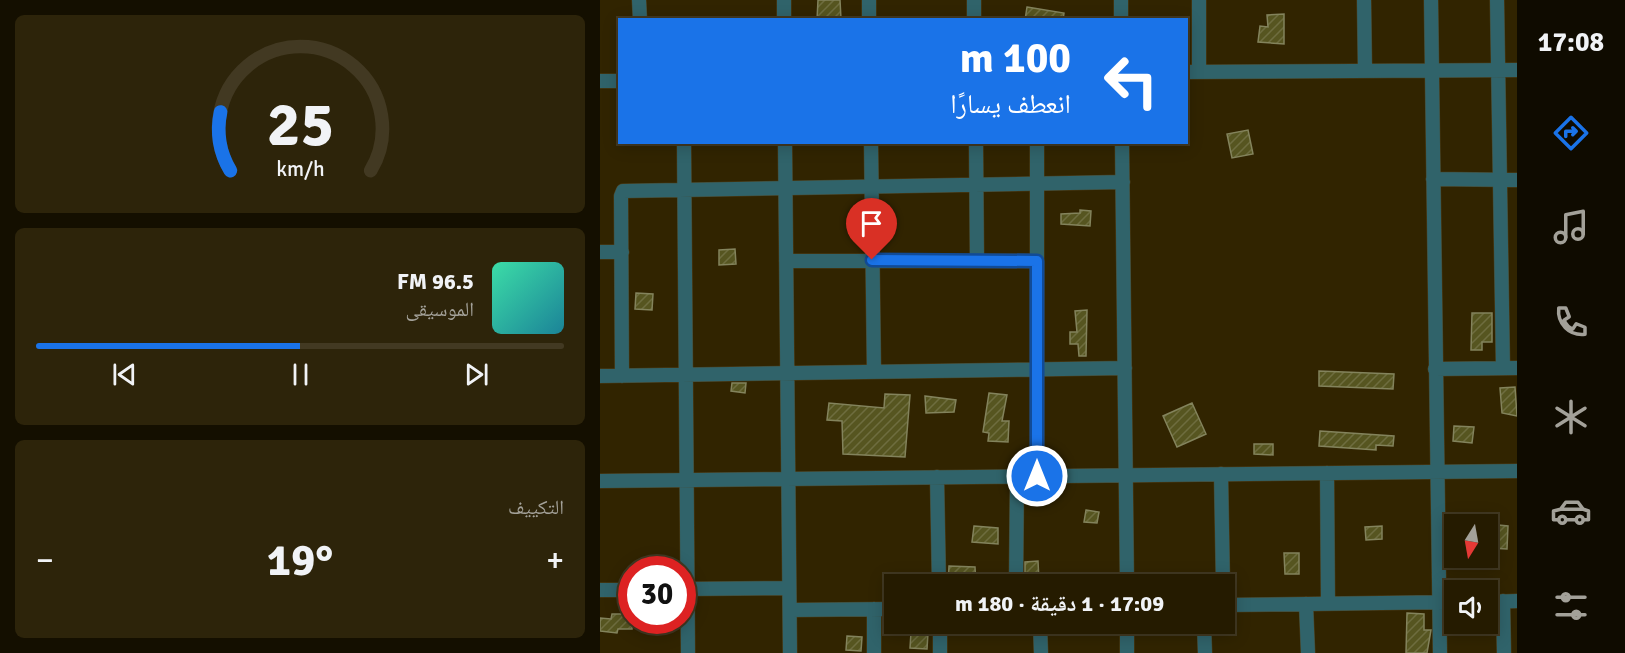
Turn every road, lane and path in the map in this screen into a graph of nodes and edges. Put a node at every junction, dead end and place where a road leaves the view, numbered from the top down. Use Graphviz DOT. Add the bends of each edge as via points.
graph roads {
  1 [pos="639,0"];
  2 [pos="784,0"];
  3 [pos="869,0"];
  4 [pos="974,0"];
  5 [pos="1121,0"];
  6 [pos="1198,0"];
  7 [pos="1364,0"];
  8 [pos="1431,0"];
  9 [pos="1497,0"];
  10 [pos="639,18"];
  11 [pos="784,18"];
  12 [pos="869,18"];
  13 [pos="974,18"];
  14 [pos="1121,18"];
  15 [pos="1498,70"];
  16 [pos="1517,70"];
  17 [pos="1193,71"];
  18 [pos="1365,71"];
  19 [pos="1432,71"];
  20 [pos="600,81"];
  21 [pos="618,81"];
  22 [pos="684,144"];
  23 [pos="785,144"];
  24 [pos="871,144"];
  25 [pos="976,144"];
  26 [pos="1037,144"];
  27 [pos="1122,144"];
  28 [pos="1500,178"];
  29 [pos="1433,179"];
  30 [pos="1517,180"];
  31 [pos="1123,182"];
  32 [pos="1037,183"];
  33 [pos="976,186"];
  34 [pos="871,187"];
  35 [pos="684,189"];
  36 [pos="785,189"];
  37 [pos="600,252"];
  38 [pos="622,252"];
  39 [pos="872,260"];
  40 [pos="786,261"];
  41 [pos="977,261"];
  42 [pos="1037,261"];
  43 [pos="1510,368"];
  44 [pos="1125,369"];
  45 [pos="1435,369"];
  46 [pos="1037,370"];
  47 [pos="873,372"];
  48 [pos="787,373"];
  49 [pos="686,375"];
  50 [pos="600,376"];
  51 [pos="622,376"];
  52 [pos="1517,471"];
  53 [pos="1437,472"];
  54 [pos="1327,473"];
  55 [pos="1221,474"];
  56 [pos="1126,475"];
  57 [pos="1037,476"];
  58 [pos="937,477"];
  59 [pos="1017,477"];
  60 [pos="788,479"];
  61 [pos="686,480"];
  62 [pos="600,481"];
  63 [pos="685,556"];
  64 [pos="939,574"];
  65 [pos="1017,574"];
  66 [pos="1127,574"];
  67 [pos="1223,574"];
  68 [pos="789,588"];
  69 [pos="696,589"];
  70 [pos="600,590"];
  71 [pos="618,590"];
  72 [pos="1510,601"];
  73 [pos="1439,602"];
  74 [pos="1444,602"];
  75 [pos="1306,604"];
  76 [pos="1328,604"];
  77 [pos="1235,605"];
  78 [pos="874,609"];
  79 [pos="884,609"];
  80 [pos="790,610"];
  81 [pos="687,634"];
  82 [pos="940,634"];
  83 [pos="1040,634"];
  84 [pos="1127,634"];
  85 [pos="1204,634"];
  86 [pos="688,653"];
  87 [pos="790,653"];
  88 [pos="874,653"];
  89 [pos="940,653"];
  90 [pos="1041,653"];
  91 [pos="1127,653"];
  92 [pos="1205,653"];
  93 [pos="1308,653"];
  94 [pos="1440,653"];
  95 [pos="1503,653"];
  1 -- 10 [label="street"];
  2 -- 11 [label="street"];
  3 -- 12 [label="street"];
  4 -- 13 [label="street"];
  5 -- 14 [label="street"];
  6 -- 17 [label="street"];
  7 -- 18 [label="street"];
  8 -- 19 [label="street"];
  9 -- 15 [label="street"];
  15 -- 16 [label="street"];
  15 -- 19 [label="street"];
  15 -- 28 [label="street"];
  17 -- 18 [label="street"];
  18 -- 19 [label="street"];
  19 -- 29 [label="street"];
  20 -- 21 [label="street"];
  22 -- 35 [label="street"];
  23 -- 36 [label="street"];
  24 -- 34 [label="street"];
  25 -- 33 [label="street"];
  26 -- 32 [label="street"];
  27 -- 31 [label="street"];
  28 -- 29 [label="street"];
  28 -- 30 [label="street"];
  28 -- 43 [label="street"];
  29 -- 45 [label="street"];
  31 -- 32 [label="street"];
  31 -- 44 [label="street"];
  32 -- 33 [label="street"];
  32 -- 42 [label="street"];
  33 -- 34 [label="street"];
  33 -- 41 [label="street"];
  34 -- 36 [label="street"];
  34 -- 39 [label="street"];
  35 -- 36 [label="street"];
  35 -- 38 [label="street" via="623,192"];
  35 -- 49 [label="street"];
  36 -- 40 [label="street"];
  37 -- 38 [label="street"];
  38 -- 51 [label="street"];
  39 -- 40 [label="street"];
  39 -- 41 [label="street"];
  39 -- 47 [label="street"];
  40 -- 48 [label="street"];
  41 -- 42 [label="street"];
  42 -- 46 [label="street"];
  43 -- 45 [label="street"];
  44 -- 46 [label="street"];
  44 -- 56 [label="street"];
  45 -- 53 [label="street"];
  46 -- 47 [label="street"];
  46 -- 57 [label="street"];
  47 -- 48 [label="street"];
  48 -- 49 [label="street"];
  48 -- 60 [label="street"];
  49 -- 51 [label="street"];
  49 -- 61 [label="street"];
  50 -- 51 [label="street"];
  52 -- 53 [label="street"];
  53 -- 54 [label="street"];
  53 -- 73 [label="street"];
  54 -- 55 [label="street"];
  54 -- 76 [label="street"];
  55 -- 56 [label="street"];
  55 -- 67 [label="street"];
  56 -- 57 [label="street"];
  56 -- 66 [label="street"];
  57 -- 59 [label="street"];
  58 -- 59 [label="street"];
  58 -- 60 [label="street"];
  58 -- 64 [label="street"];
  59 -- 65 [label="street"];
  60 -- 61 [label="street"];
  60 -- 68 [label="street"];
  61 -- 62 [label="street"];
  61 -- 63 [label="street"];
  68 -- 69 [label="street"];
  68 -- 80 [label="street"];
  70 -- 71 [label="street"];
  72 -- 95 [label="street"];
  73 -- 74 [label="street"];
  73 -- 76 [label="street"];
  73 -- 94 [label="street"];
  75 -- 76 [label="street"];
  75 -- 77 [label="street"];
  75 -- 93 [label="street"];
  78 -- 79 [label="street"];
  78 -- 80 [label="street"];
  78 -- 88 [label="street"];
  80 -- 87 [label="street"];
  81 -- 86 [label="street"];
  82 -- 89 [label="street"];
  83 -- 90 [label="street"];
  84 -- 91 [label="street"];
  85 -- 92 [label="street"];
}
